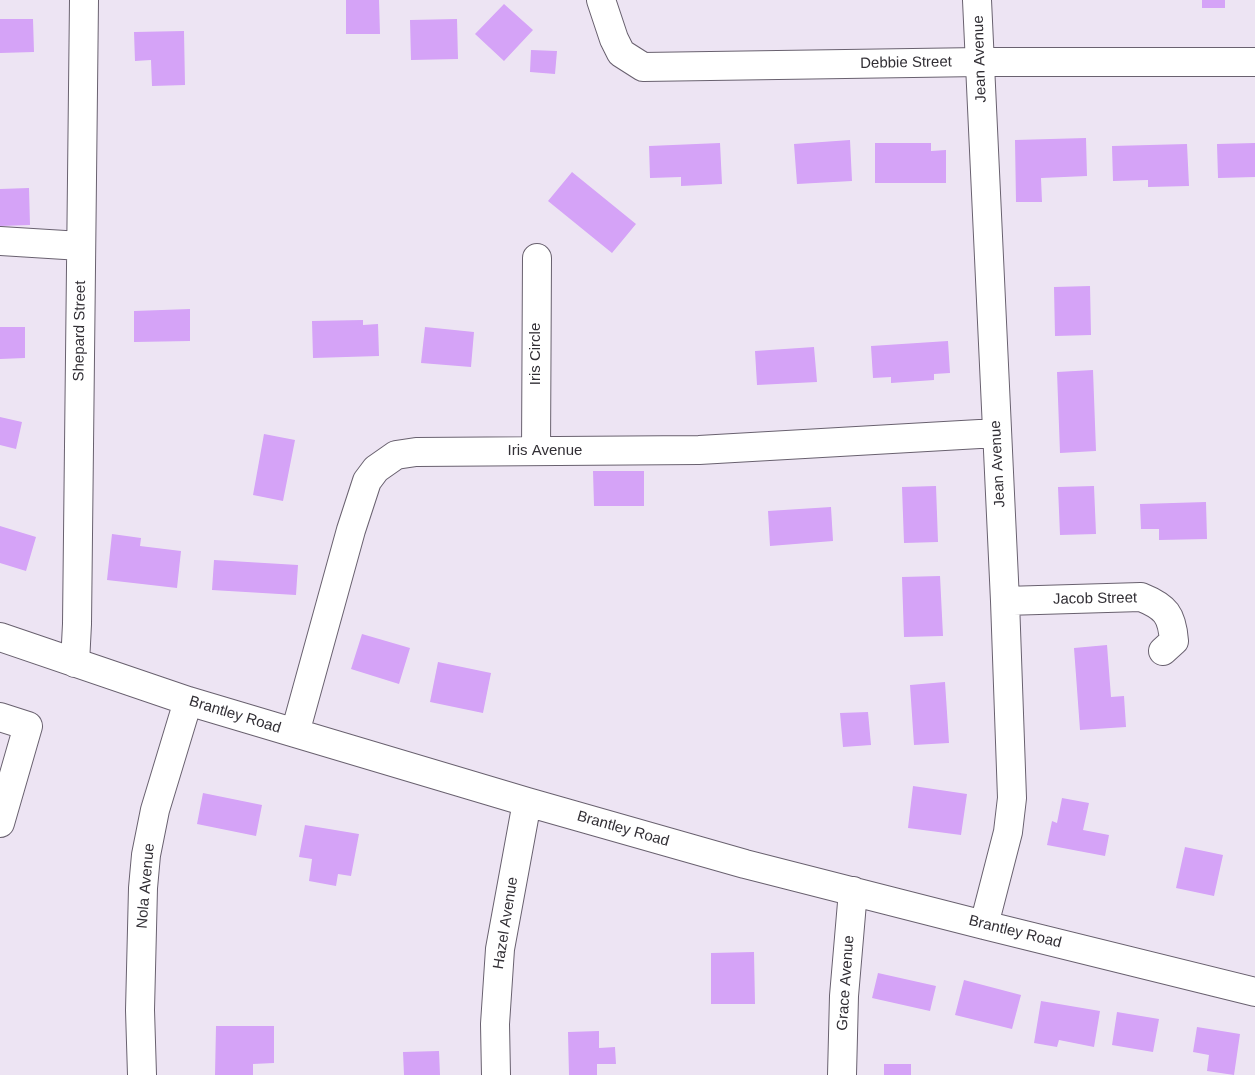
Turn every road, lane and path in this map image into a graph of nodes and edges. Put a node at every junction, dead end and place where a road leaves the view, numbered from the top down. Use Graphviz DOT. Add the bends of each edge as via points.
graph roads {
  1 [pos="84,0"];
  2 [pos="601,0"];
  3 [pos="977,0"];
  4 [pos="980,62"];
  5 [pos="1255,62"];
  6 [pos="0,241"];
  7 [pos="81,246"];
  8 [pos="536,258"];
  9 [pos="997,433"];
  10 [pos="536,450"];
  11 [pos="1005,601"];
  12 [pos="0,637"];
  13 [pos="1164,651"];
  14 [pos="74,663"];
  15 [pos="188,702"];
  16 [pos="0,717"];
  17 [pos="294,733"];
  18 [pos="527,802"];
  19 [pos="0,823"];
  20 [pos="853,891"];
  21 [pos="984,925"];
  22 [pos="1255,992"];
  23 [pos="142,1075"];
  24 [pos="496,1075"];
  25 [pos="842,1075"];
  1 -- 7 [label="street, Shepard Street"];
  2 -- 4 [label="street, Debbie Street" via="621,53 643,66"];
  3 -- 4 [label="street, Jean Avenue"];
  4 -- 5 [label="street, Debbie Street"];
  4 -- 9 [label="street, Jean Avenue"];
  6 -- 7 [label="street"];
  7 -- 14 [label="street, Shepard Street"];
  8 -- 10 [label="street, Iris Circle"];
  9 -- 10 [label="street, Iris Avenue" via="699,450"];
  9 -- 11 [label="street, Jean Avenue"];
  10 -- 17 [label="street, Iris Avenue" via="416,452 396,455 376,469 367,481 351,530"];
  11 -- 13 [label="street, Jacob Street" via="1141,597 1168,614 1174,641"];
  11 -- 21 [label="street, Jean Avenue" via="1012,798 1008,832"];
  12 -- 14 [label="street, Brantley Road"];
  14 -- 15 [label="street, Brantley Road"];
  15 -- 17 [label="street, Brantley Road"];
  15 -- 23 [label="street, Nola Avenue" via="155,810 146,855 140,1010"];
  16 -- 19 [label="street" via="28,726"];
  17 -- 18 [label="street, Brantley Road"];
  18 -- 20 [label="street, Brantley Road"];
  18 -- 24 [label="street, Hazel Avenue" via="500,949"];
  20 -- 21 [label="street, Brantley Road"];
  20 -- 25 [label="street, Grace Avenue" via="844,996"];
  21 -- 22 [label="street, Brantley Road"];
}
